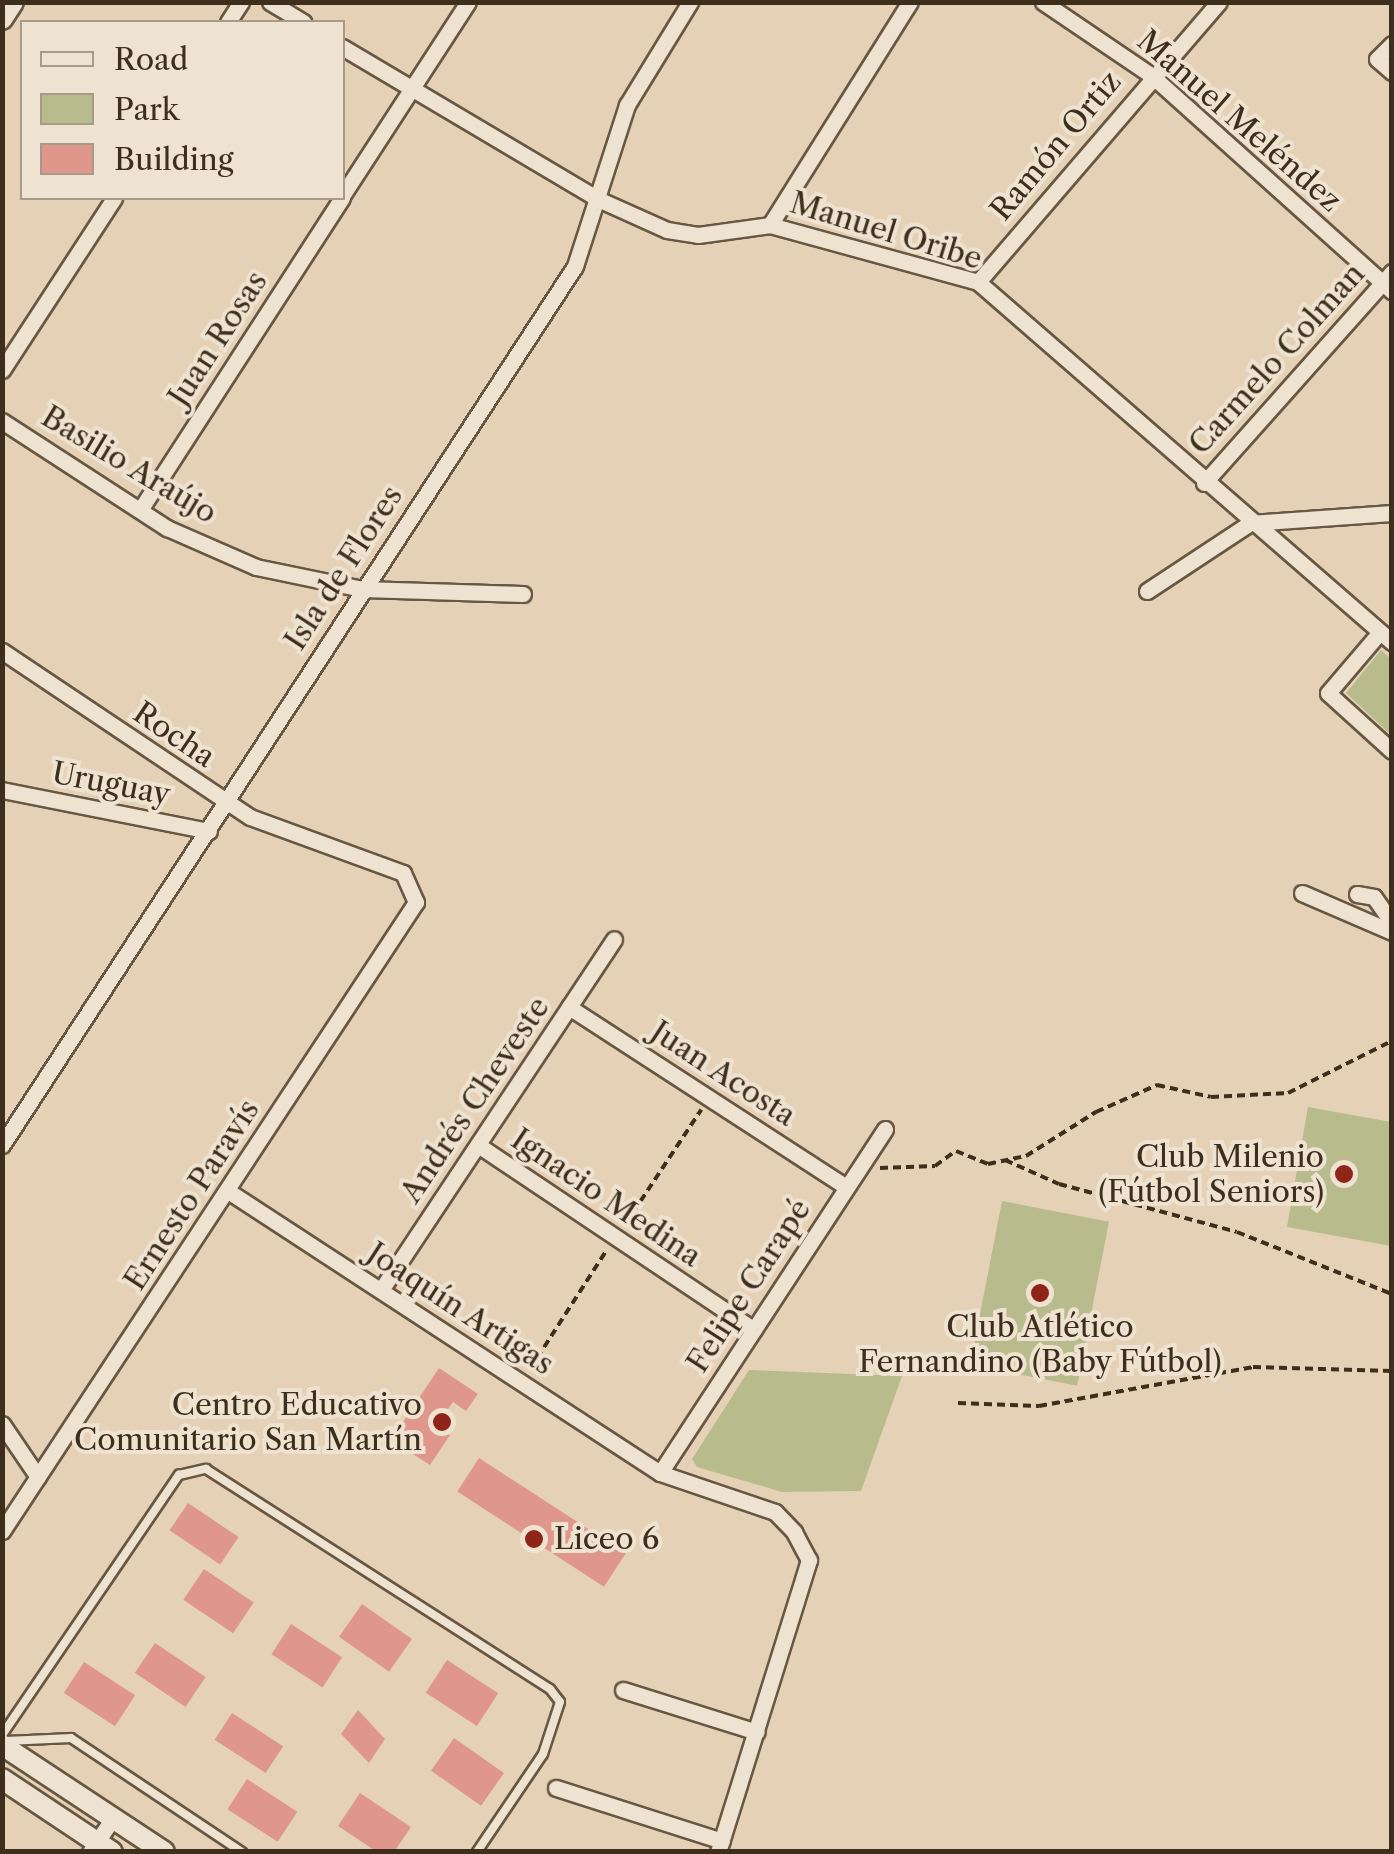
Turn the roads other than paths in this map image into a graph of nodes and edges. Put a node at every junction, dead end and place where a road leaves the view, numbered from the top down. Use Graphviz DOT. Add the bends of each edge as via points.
graph roads {
  1 [pos="13,2"];
  2 [pos="270,2"];
  3 [pos="468,2"];
  4 [pos="690,2"];
  5 [pos="910,2"];
  6 [pos="1219,2"];
  7 [pos="1046,3"];
  8 [pos="2,18"];
  9 [pos="299,20"];
  10 [pos="1392,44"];
  11 [pos="345,49"];
  12 [pos="1392,72"];
  13 [pos="1150,75"];
  14 [pos="411,90"];
  15 [pos="345,192"];
  16 [pos="113,200"];
  17 [pos="340,200"];
  18 [pos="600,200"];
  19 [pos="770,225"];
  20 [pos="978,282"];
  21 [pos="1388,282"];
  22 [pos="2,370"];
  23 [pos="2,421"];
  24 [pos="1204,483"];
  25 [pos="140,510"];
  26 [pos="1392,514"];
  27 [pos="1250,522"];
  28 [pos="362,589"];
  29 [pos="1147,591"];
  30 [pos="524,594"];
  31 [pos="1386,637"];
  32 [pos="2,652"];
  33 [pos="1392,751"];
  34 [pos="2,790"];
  35 [pos="227,804"];
  36 [pos="208,831"];
  37 [pos="413,887"];
  38 [pos="1302,893"];
  39 [pos="1358,894"];
  40 [pos="1392,923"];
  41 [pos="1392,932"];
  42 [pos="614,939"];
  43 [pos="570,1007"];
  44 [pos="885,1129"];
  45 [pos="2,1145"];
  46 [pos="478,1145"];
  47 [pos="846,1187"];
  48 [pos="228,1191"];
  49 [pos="381,1290"];
  50 [pos="754,1330"];
  51 [pos="2,1424"];
  52 [pos="660,1474"];
  53 [pos="38,1477"];
  54 [pos="2,1531"];
  55 [pos="623,1690"];
  56 [pos="757,1732"];
  57 [pos="2,1740"];
  58 [pos="2,1779"];
  59 [pos="556,1788"];
  60 [pos="114,1818"];
  61 [pos="720,1846"];
  62 [pos="100,1848"];
  63 [pos="164,1852"];
  64 [pos="242,1852"];
  65 [pos="477,1852"];
  1 -- 8 [label="street"];
  2 -- 9 [label="street"];
  3 -- 14 [label="street, Juan Rosas"];
  4 -- 18 [label="street, Isla de Flores" via="627,105"];
  5 -- 19 [label="street"];
  6 -- 13 [label="street, Ramón Ortiz"];
  7 -- 13 [label="street, Manuel Meléndez"];
  10 -- 12 [label="street" via="1377,60"];
  11 -- 14 [label="street, Manuel Oribe"];
  13 -- 20 [label="street, Ramón Ortiz"];
  13 -- 21 [label="street, Manuel Meléndez"];
  14 -- 15 [label="street, Juan Rosas"];
  14 -- 18 [label="street, Manuel Oribe"];
  16 -- 22 [label="street"];
  17 -- 25 [label="street, Juan Rosas"];
  18 -- 19 [label="street, Manuel Oribe" via="667,230 698,236"];
  18 -- 28 [label="street, Isla de Flores" via="575,266"];
  19 -- 20 [label="street, Manuel Oribe"];
  20 -- 24 [label="street, Manuel Oribe"];
  21 -- 24 [label="street, Carmelo Colman"];
  23 -- 25 [label="street, Basilio Araújo"];
  24 -- 27 [label="street, Manuel Oribe"];
  25 -- 28 [label="street, Basilio Araújo" via="256,567"];
  26 -- 27 [label="street"];
  27 -- 29 [label="street"];
  27 -- 31 [label="street, Manuel Oribe"];
  28 -- 30 [label="street, Basilio Araújo"];
  28 -- 35 [label="street, Isla de Flores"];
  31 -- 33 [label="street" via="1328,693"];
  32 -- 35 [label="street, Rocha"];
  34 -- 36 [label="street, Uruguay"];
  35 -- 36 [label="street, Isla de Flores"];
  35 -- 37 [label="street, Rocha" via="323,847 394,868"];
  36 -- 45 [label="street, Isla de Flores"];
  37 -- 48 [label="street, Ernesto Paravís" via="416,902"];
  38 -- 41 [label="street"];
  39 -- 40 [label="street" via="1374,897"];
  42 -- 43 [label="street, Andrés Cheveste"];
  43 -- 46 [label="street, Andrés Cheveste"];
  43 -- 47 [label="street, Juan Acosta"];
  44 -- 47 [label="street, Felipe Carapé"];
  46 -- 49 [label="street, Andrés Cheveste"];
  46 -- 50 [label="street, Ignacio Medina"];
  47 -- 50 [label="street, Felipe Carapé"];
  48 -- 49 [label="street, Joaquín Artigas"];
  48 -- 53 [label="street, Ernesto Paravís"];
  49 -- 52 [label="street, Joaquín Artigas"];
  50 -- 52 [label="street, Felipe Carapé"];
  51 -- 53 [label="street"];
  52 -- 56 [label="street, Joaquín Artigas" via="775,1512 809,1560"];
  53 -- 54 [label="street, Ernesto Paravís"];
  55 -- 56 [label="street"];
  56 -- 61 [label="street"];
  57 -- 60 [label="street"];
  57 -- 64 [label="lane" via="71,1738"];
  57 -- 65 [label="lane" via="179,1476 206,1469 550,1689 560,1702 554,1732"];
  58 -- 62 [label="street"];
  59 -- 61 [label="street"];
  60 -- 62 [label="street"];
  60 -- 63 [label="street"];
}
